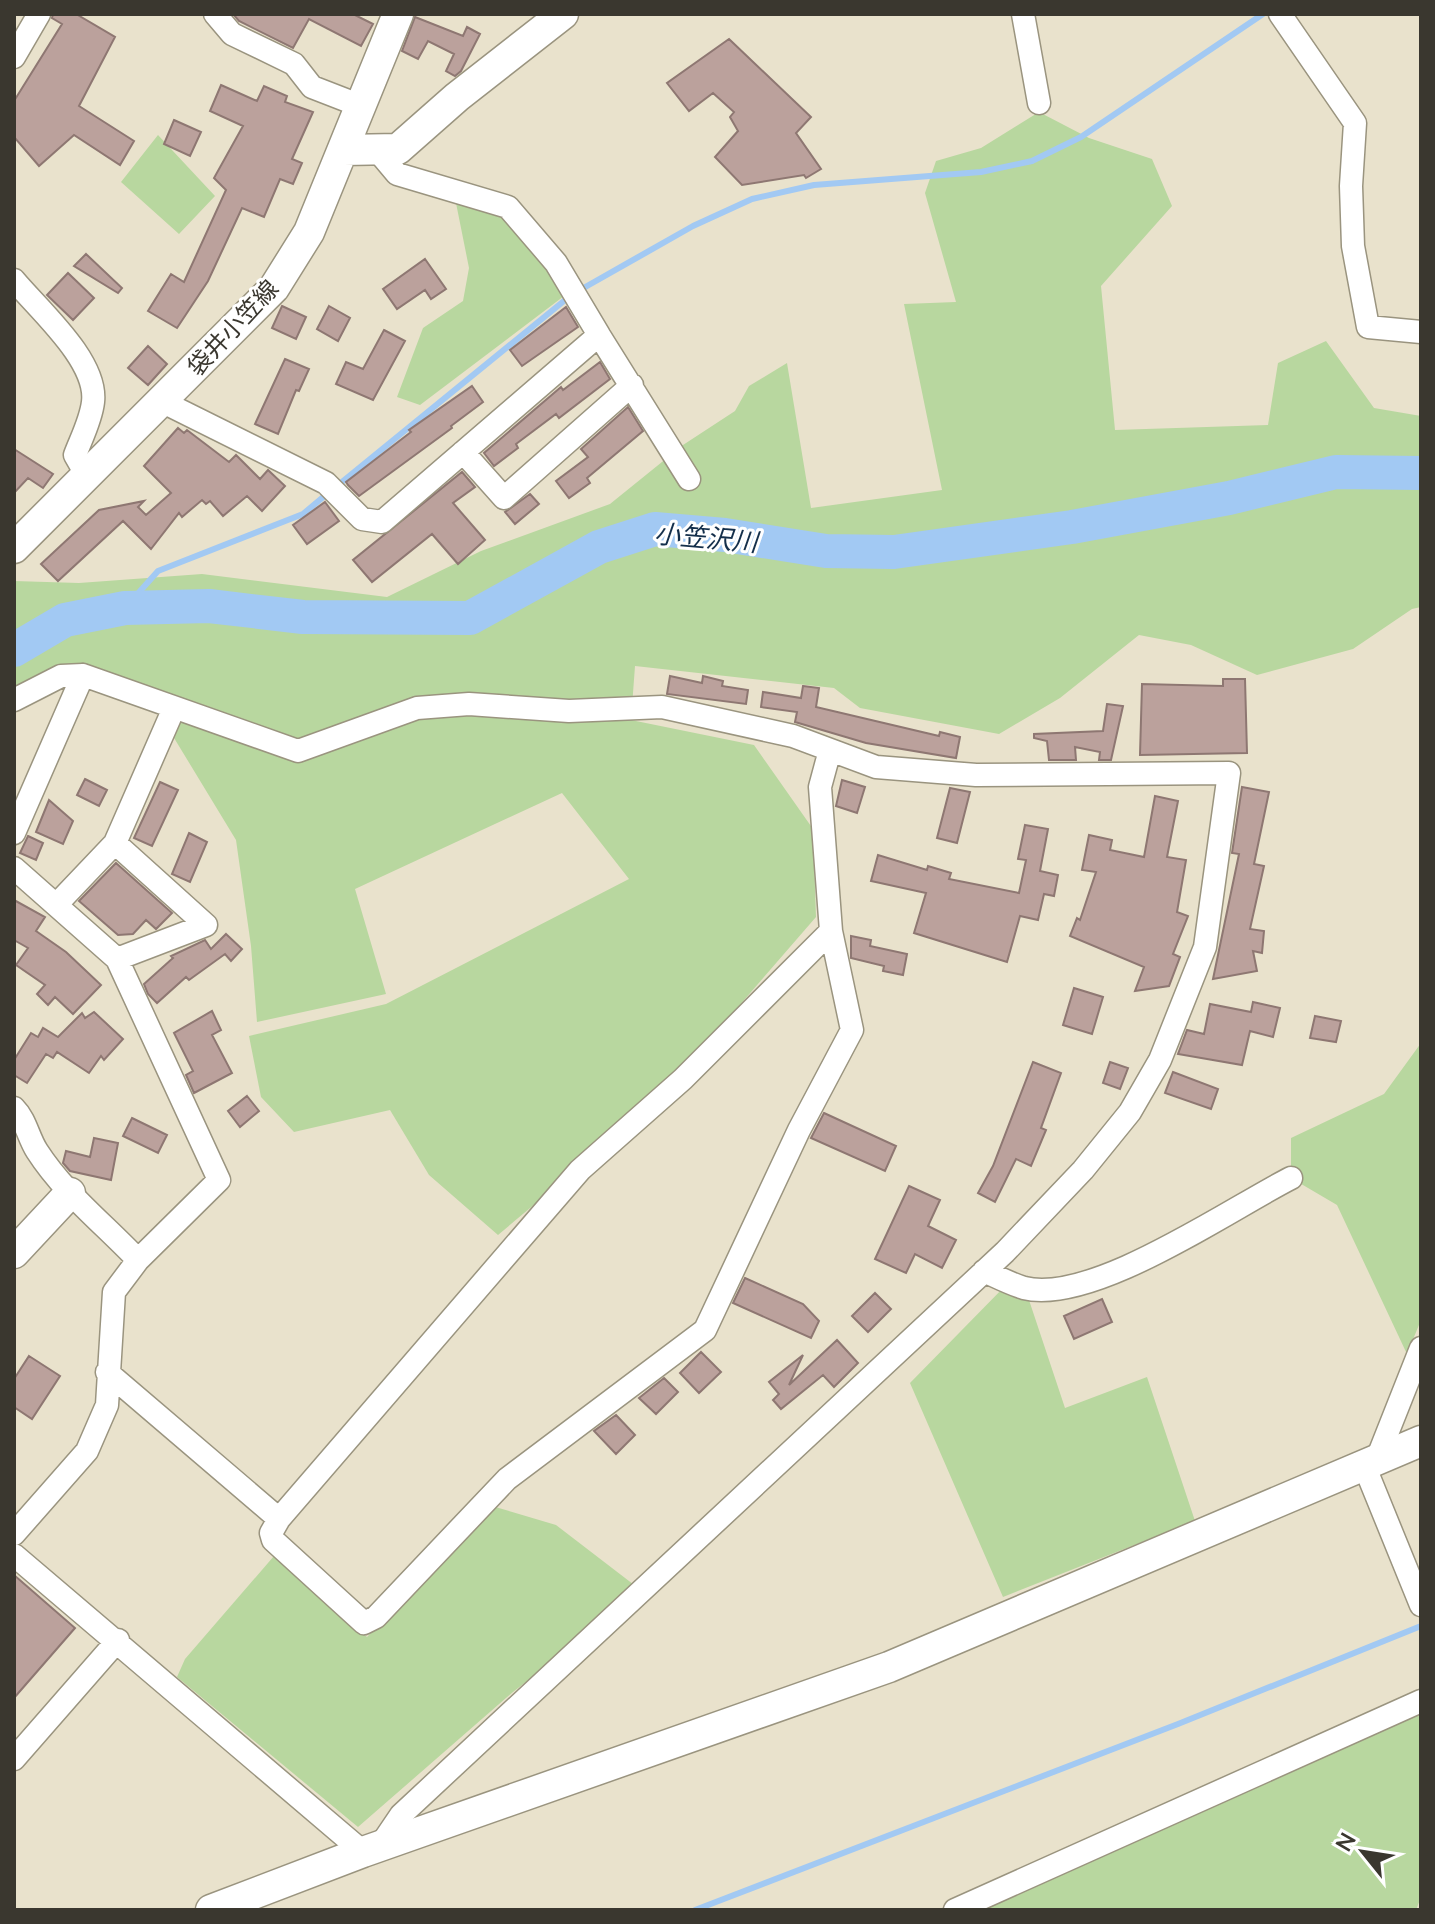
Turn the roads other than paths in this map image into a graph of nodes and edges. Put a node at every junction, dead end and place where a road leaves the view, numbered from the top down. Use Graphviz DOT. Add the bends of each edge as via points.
graph roads {
  1 [pos="39,14"];
  2 [pos="215,14"];
  3 [pos="398,14"];
  4 [pos="563,14"];
  5 [pos="1023,14"];
  6 [pos="1280,14"];
  7 [pos="14,57"];
  8 [pos="1039,103"];
  9 [pos="361,106"];
  10 [pos="376,149"];
  11 [pos="344,150"];
  12 [pos="14,280"];
  13 [pos="1421,332"];
  14 [pos="599,335"];
  15 [pos="632,385"];
  16 [pos="163,402"];
  17 [pos="463,452"];
  18 [pos="87,476"];
  19 [pos="689,479"];
  20 [pos="14,548"];
  21 [pos="83,675"];
  22 [pos="14,700"];
  23 [pos="174,708"];
  24 [pos="830,750"];
  25 [pos="14,833"];
  26 [pos="115,843"];
  27 [pos="14,868"];
  28 [pos="57,904"];
  29 [pos="831,931"];
  30 [pos="117,959"];
  31 [pos="14,1108"];
  32 [pos="1291,1178"];
  33 [pos="70,1193"];
  34 [pos="17,1243"];
  35 [pos="138,1260"];
  36 [pos="984,1271"];
  37 [pos="1421,1348"];
  38 [pos="107,1372"];
  39 [pos="1421,1441"];
  40 [pos="1370,1462"];
  41 [pos="279,1519"];
  42 [pos="14,1534"];
  43 [pos="14,1555"];
  44 [pos="1421,1605"];
  45 [pos="118,1640"];
  46 [pos="1421,1701"];
  47 [pos="14,1759"];
  48 [pos="372,1849"];
  49 [pos="211,1910"];
  50 [pos="955,1910"];
  1 -- 7 [label="street"];
  2 -- 9 [label="street" via="232,34 294,64 312,87"];
  3 -- 9 [label="street, 袋井小笠線"];
  4 -- 10 [label="street" via="398,149"];
  5 -- 8 [label="street"];
  6 -- 13 [label="street" via="1355,123 1353,246 1368,327"];
  9 -- 11 [label="street, 袋井小笠線"];
  10 -- 11 [label="street"];
  10 -- 14 [label="street" via="397,174 508,207 556,263"];
  11 -- 16 [label="street, 袋井小笠線" via="309,232 274,288"];
  12 -- 18 [label="street" via="81,358 92,379 93,403 75,455"];
  14 -- 15 [label="street"];
  14 -- 17 [label="street"];
  15 -- 17 [label="street" via="504,498"];
  15 -- 19 [label="street"];
  16 -- 17 [label="street" via="326,483 362,519 382,522"];
  16 -- 18 [label="street, 袋井小笠線"];
  18 -- 20 [label="street, 袋井小笠線"];
  21 -- 22 [label="street" via="61,676"];
  21 -- 23 [label="street"];
  21 -- 25 [label="street"];
  23 -- 24 [label="street" via="298,751 417,708 469,704 569,711 662,707 793,736"];
  23 -- 26 [label="street"];
  24 -- 29 [label="street" via="820,787"];
  24 -- 36 [label="street" via="876,767 976,775 1229,773 1205,947 1160,1060 1130,1112 1083,1170"];
  26 -- 28 [label="street"];
  26 -- 30 [label="street" via="206,925"];
  27 -- 28 [label="street"];
  28 -- 30 [label="street"];
  29 -- 41 [label="street" via="683,1079 580,1170"];
  29 -- 41 [label="street" via="852,1030 705,1330 507,1479 376,1617 364,1623 273,1540"];
  30 -- 35 [label="street" via="219,1180"];
  31 -- 33 [label="street" via="36,1149"];
  32 -- 36 [label="street" via="1111,1274 1075,1287 1025,1288"];
  33 -- 34 [label="street"];
  33 -- 35 [label="street"];
  35 -- 38 [label="street" via="114,1292"];
  36 -- 48 [label="street" via="401,1815"];
  37 -- 40 [label="street"];
  38 -- 41 [label="street"];
  38 -- 42 [label="street" via="107,1405 87,1451"];
  39 -- 40 [label="street"];
  40 -- 44 [label="street"];
  40 -- 48 [label="street" via="889,1667"];
  43 -- 45 [label="street"];
  45 -- 47 [label="street"];
  45 -- 48 [label="street"];
  46 -- 50 [label="street"];
  48 -- 49 [label="street"];
}
